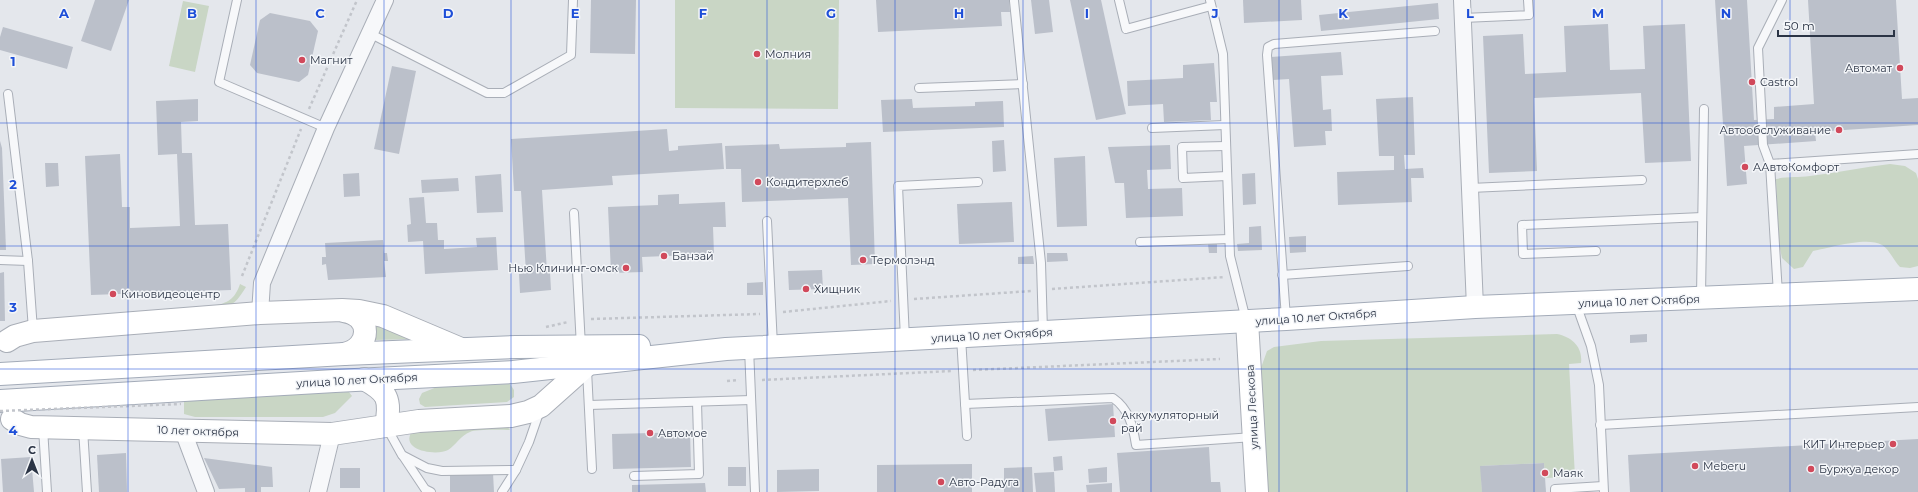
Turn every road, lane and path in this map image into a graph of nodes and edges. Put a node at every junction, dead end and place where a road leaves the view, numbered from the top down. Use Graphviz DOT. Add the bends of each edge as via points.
graph roads {
  1 [pos="237,0"];
  2 [pos="357,0"];
  3 [pos="384,0"];
  4 [pos="573,0"];
  5 [pos="1118,0"];
  6 [pos="1462,0"];
  7 [pos="1528,0"];
  8 [pos="1782,0"];
  9 [pos="1014,1"];
  10 [pos="1210,3"];
  11 [pos="1463,18"];
  12 [pos="1436,31"];
  13 [pos="369,33"];
  14 [pos="1023,84"];
  15 [pos="919,88"];
  16 [pos="8,94"];
  17 [pos="1704,109"];
  18 [pos="305,118"];
  19 [pos="1225,125"];
  20 [pos="326,128"];
  21 [pos="1152,128"];
  22 [pos="1226,146"];
  23 [pos="1918,154"];
  24 [pos="1770,164"];
  25 [pos="1227,176"];
  26 [pos="1642,180"];
  27 [pos="978,182"];
  28 [pos="1470,188"];
  29 [pos="574,213"];
  30 [pos="1702,217"];
  31 [pos="767,221"];
  32 [pos="1229,239"];
  33 [pos="1140,242"];
  34 [pos="1596,251"];
  35 [pos="0,260"];
  36 [pos="28,261"];
  37 [pos="1408,266"];
  38 [pos="1282,275"];
  39 [pos="242,276"];
  40 [pos="1918,289"];
  41 [pos="1778,295"];
  42 [pos="1701,298"];
  43 [pos="1576,304"];
  44 [pos="1475,307"];
  45 [pos="342,310"];
  46 [pos="260,313"];
  47 [pos="1286,319"];
  48 [pos="579,320"];
  49 [pos="1247,321"];
  50 [pos="543,328"];
  51 [pos="33,331"];
  52 [pos="1043,332"];
  53 [pos="7,336"];
  54 [pos="960,336"];
  55 [pos="905,339"];
  56 [pos="773,346"];
  57 [pos="749,348"];
  58 [pos="461,349"];
  59 [pos="344,354"];
  60 [pos="584,356"];
  61 [pos="0,374"];
  62 [pos="364,379"];
  63 [pos="181,397"];
  64 [pos="751,400"];
  65 [pos="0,401"];
  66 [pos="697,402"];
  67 [pos="965,404"];
  68 [pos="589,405"];
  69 [pos="541,406"];
  70 [pos="1918,408"];
  71 [pos="6,416"];
  72 [pos="1600,425"];
  73 [pos="386,426"];
  74 [pos="43,427"];
  75 [pos="83,428"];
  76 [pos="183,431"];
  77 [pos="332,434"];
  78 [pos="967,436"];
  79 [pos="1254,437"];
  80 [pos="402,455"];
  81 [pos="592,469"];
  82 [pos="516,470"];
  83 [pos="634,476"];
  84 [pos="1603,489"];
  85 [pos="47,492"];
  86 [pos="87,492"];
  87 [pos="206,492"];
  88 [pos="318,492"];
  89 [pos="432,492"];
  90 [pos="502,492"];
  91 [pos="756,492"];
  92 [pos="1257,492"];
  93 [pos="1555,492"];
  1 -- 18 [label="lane" via="219,82"];
  2 -- 18 [label="path"];
  3 -- 13 [label="street"];
  4 -- 13 [label="lane" via="571,55 504,93 487,93"];
  5 -- 10 [label="lane" via="1126,28"];
  6 -- 11 [label="street"];
  7 -- 11 [label="lane" via="1529,15"];
  8 -- 24 [label="lane" via="1758,48 1763,145"];
  9 -- 14 [label="lane"];
  10 -- 19 [label="lane" via="1223,54"];
  11 -- 28 [label="street"];
  12 -- 38 [label="lane" via="1274,44 1268,47"];
  13 -- 20 [label="street"];
  14 -- 15 [label="lane"];
  14 -- 52 [label="lane" via="1041,263"];
  16 -- 36 [label="lane"];
  17 -- 30 [label="lane"];
  18 -- 20 [label="lane"];
  18 -- 39 [label="path"];
  19 -- 21 [label="lane"];
  19 -- 22 [label="lane"];
  20 -- 46 [label="street" via="262,283"];
  22 -- 25 [label="lane"];
  22 -- 25 [label="lane" via="1182,147 1183,178"];
  23 -- 24 [label="lane"];
  24 -- 41 [label="lane"];
  25 -- 32 [label="lane"];
  26 -- 28 [label="lane"];
  27 -- 55 [label="lane" via="898,186"];
  28 -- 44 [label="street"];
  29 -- 48 [label="lane"];
  30 -- 34 [label="lane" via="1522,225 1523,254"];
  30 -- 42 [label="lane"];
  31 -- 56 [label="lane"];
  32 -- 33 [label="lane"];
  32 -- 49 [label="lane" via="1230,256"];
  35 -- 36 [label="lane"];
  36 -- 51 [label="lane"];
  37 -- 38 [label="lane"];
  38 -- 47 [label="lane"];
  40 -- 41 [label="main road, улица 10 лет Октября"];
  41 -- 42 [label="main road, улица 10 лет Октября"];
  42 -- 43 [label="main road, улица 10 лет Октября"];
  43 -- 44 [label="main road, улица 10 лет Октября"];
  43 -- 72 [label="lane" via="1591,346 1598,377"];
  44 -- 47 [label="main road, улица 10 лет Октября"];
  45 -- 46 [label="main road"];
  45 -- 58 [label="main road" via="383,316"];
  45 -- 59 [label="main road" via="358,316 365,331 364,340 359,347"];
  46 -- 51 [label="main road"];
  47 -- 49 [label="main road, улица 10 лет Октября"];
  48 -- 50 [label="path"];
  48 -- 60 [label="lane"];
  49 -- 52 [label="main road, улица 10 лет Октября"];
  49 -- 79 [label="main road, улица Лескова"];
  51 -- 53 [label="main road"];
  52 -- 54 [label="main road, улица 10 лет Октября"];
  54 -- 55 [label="main road, улица 10 лет Октября"];
  54 -- 67 [label="lane"];
  55 -- 56 [label="main road, улица 10 лет Октября"];
  56 -- 57 [label="main road, улица 10 лет Октября"];
  57 -- 60 [label="main road, улица 10 лет Октября" via="714,350 663,346"];
  57 -- 64 [label="lane"];
  58 -- 59 [label="main road, улица 10 лет Октября"];
  58 -- 60 [label="main road, улица 10 лет Октября" via="516,347"];
  59 -- 61 [label="main road, улица 10 лет Октября"];
  60 -- 62 [label="main road, улица 10 лет Октября" via="512,372"];
  60 -- 68 [label="lane"];
  60 -- 69 [label="main road"];
  62 -- 63 [label="main road, улица 10 лет Октября"];
  62 -- 73 [label="main road" via="383,392 388,401"];
  63 -- 65 [label="main road, улица 10 лет Октября"];
  63 -- 71 [label="path, bridge"];
  64 -- 66 [label="lane"];
  64 -- 91 [label="lane"];
  66 -- 68 [label="lane"];
  66 -- 83 [label="lane" via="699,474"];
  67 -- 78 [label="lane"];
  67 -- 79 [label="lane" via="1113,398 1122,404 1132,423 1136,445"];
  68 -- 81 [label="lane"];
  69 -- 73 [label="main road, 10 лет октября" via="511,416 419,421"];
  69 -- 82 [label="lane"];
  70 -- 72 [label="lane"];
  71 -- 74 [label="main road, 10 лет октября" via="20,424"];
  72 -- 84 [label="lane"];
  73 -- 77 [label="main road, 10 лет октября"];
  73 -- 80 [label="lane"];
  74 -- 75 [label="main road, 10 лет октября"];
  74 -- 85 [label="lane"];
  75 -- 76 [label="main road, 10 лет октября"];
  75 -- 86 [label="lane"];
  76 -- 77 [label="main road, 10 лет октября"];
  76 -- 87 [label="street"];
  77 -- 88 [label="street"];
  79 -- 92 [label="main road, улица Лескова"];
  80 -- 82 [label="lane" via="427,468 442,471"];
  80 -- 89 [label="lane" via="425,489"];
  82 -- 90 [label="lane"];
  84 -- 93 [label="lane" via="1555,489"];
}
